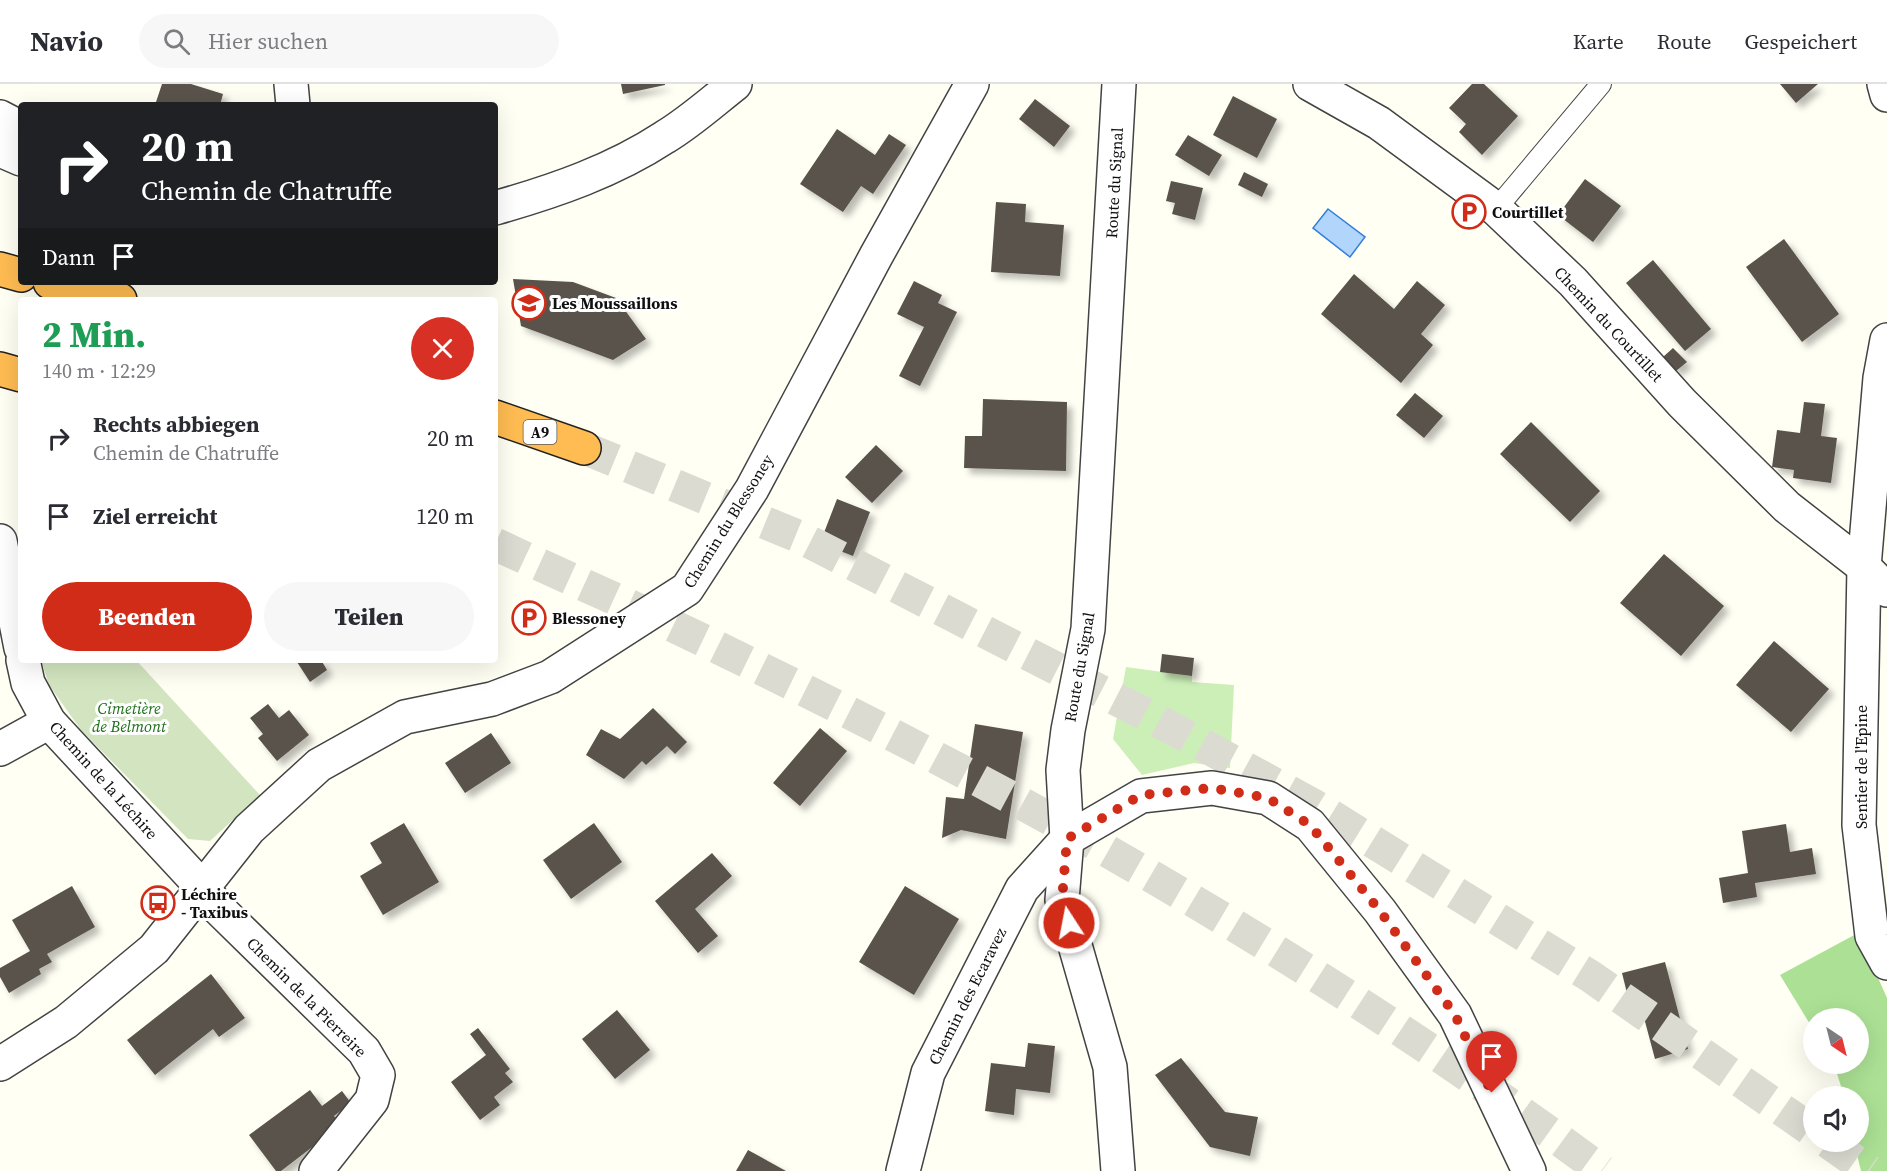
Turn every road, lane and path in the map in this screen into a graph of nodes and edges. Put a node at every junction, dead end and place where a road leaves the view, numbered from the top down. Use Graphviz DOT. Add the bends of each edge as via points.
graph roads {
  1 [pos="291,84"];
  2 [pos="735,84"];
  3 [pos="972,84"];
  4 [pos="1119,84"];
  5 [pos="1310,84"];
  6 [pos="1601,84"];
  7 [pos="1884,84"];
  8 [pos="1887,95"];
  9 [pos="293,102"];
  10 [pos="0,117"];
  11 [pos="18,126"];
  12 [pos="0,150"];
  13 [pos="18,158"];
  14 [pos="498,207"];
  15 [pos="1496,209"];
  16 [pos="0,269"];
  17 [pos="18,274"];
  18 [pos="62,285"];
  19 [pos="108,297"];
  20 [pos="1887,340"];
  21 [pos="0,369"];
  22 [pos="18,374"];
  23 [pos="498,418"];
  24 [pos="584,448"];
  25 [pos="0,541"];
  26 [pos="1864,567"];
  27 [pos="1887,590"];
  28 [pos="18,633"];
  29 [pos="24,663"];
  30 [pos="49,722"];
  31 [pos="0,749"];
  32 [pos="1067,839"];
  33 [pos="203,888"];
  34 [pos="1887,963"];
  35 [pos="0,1065"];
  36 [pos="315,1171"];
  37 [pos="903,1171"];
  38 [pos="1118,1171"];
  39 [pos="1529,1171"];
  1 -- 9 [label="street"];
  2 -- 14 [label="street" via="666,137 554,192"];
  3 -- 33 [label="street, Chemin du Blessoney" via="752,489 687,589 550,677 492,699 405,717 319,765 249,829"];
  4 -- 32 [label="street, Route du Signal" via="1088,629 1063,770"];
  5 -- 15 [label="street, Chemin du Courtillet" via="1379,123"];
  6 -- 15 [label="lane"];
  7 -- 8 [label="street"];
  10 -- 11 [label="street"];
  12 -- 13 [label="street"];
  15 -- 26 [label="street, Chemin du Courtillet" via="1590,299 1683,403 1786,507"];
  16 -- 17 [label="highway"];
  18 -- 19 [label="highway"];
  20 -- 26 [label="street, Sentier de l'Epine" via="1880,378"];
  21 -- 22 [label="highway"];
  23 -- 24 [label="highway, A9"];
  25 -- 28 [label="street"];
  26 -- 27 [label="street, Chemin du Courtillet"];
  26 -- 34 [label="street, Sentier de l'Epine" via="1859,825 1872,936"];
  29 -- 30 [label="street, Chemin de la Léchire" via="28,683"];
  30 -- 31 [label="street"];
  30 -- 33 [label="street, Chemin de la Léchire"];
  32 -- 37 [label="street, Chemin des Ecaravez" via="1022,889 928,1073"];
  32 -- 38 [label="street, Route du Signal" via="1062,900 1110,1067"];
  32 -- 39 [label="street, Chemin des Ecaravez" via="1141,795 1212,788 1268,798 1310,825 1380,911 1455,1015"];
  33 -- 35 [label="street, Chemin du Blessoney" via="154,950 66,1022"];
  33 -- 36 [label="street, Chemin de la Pierreire" via="219,909 364,1051 378,1075 372,1100"];
}
